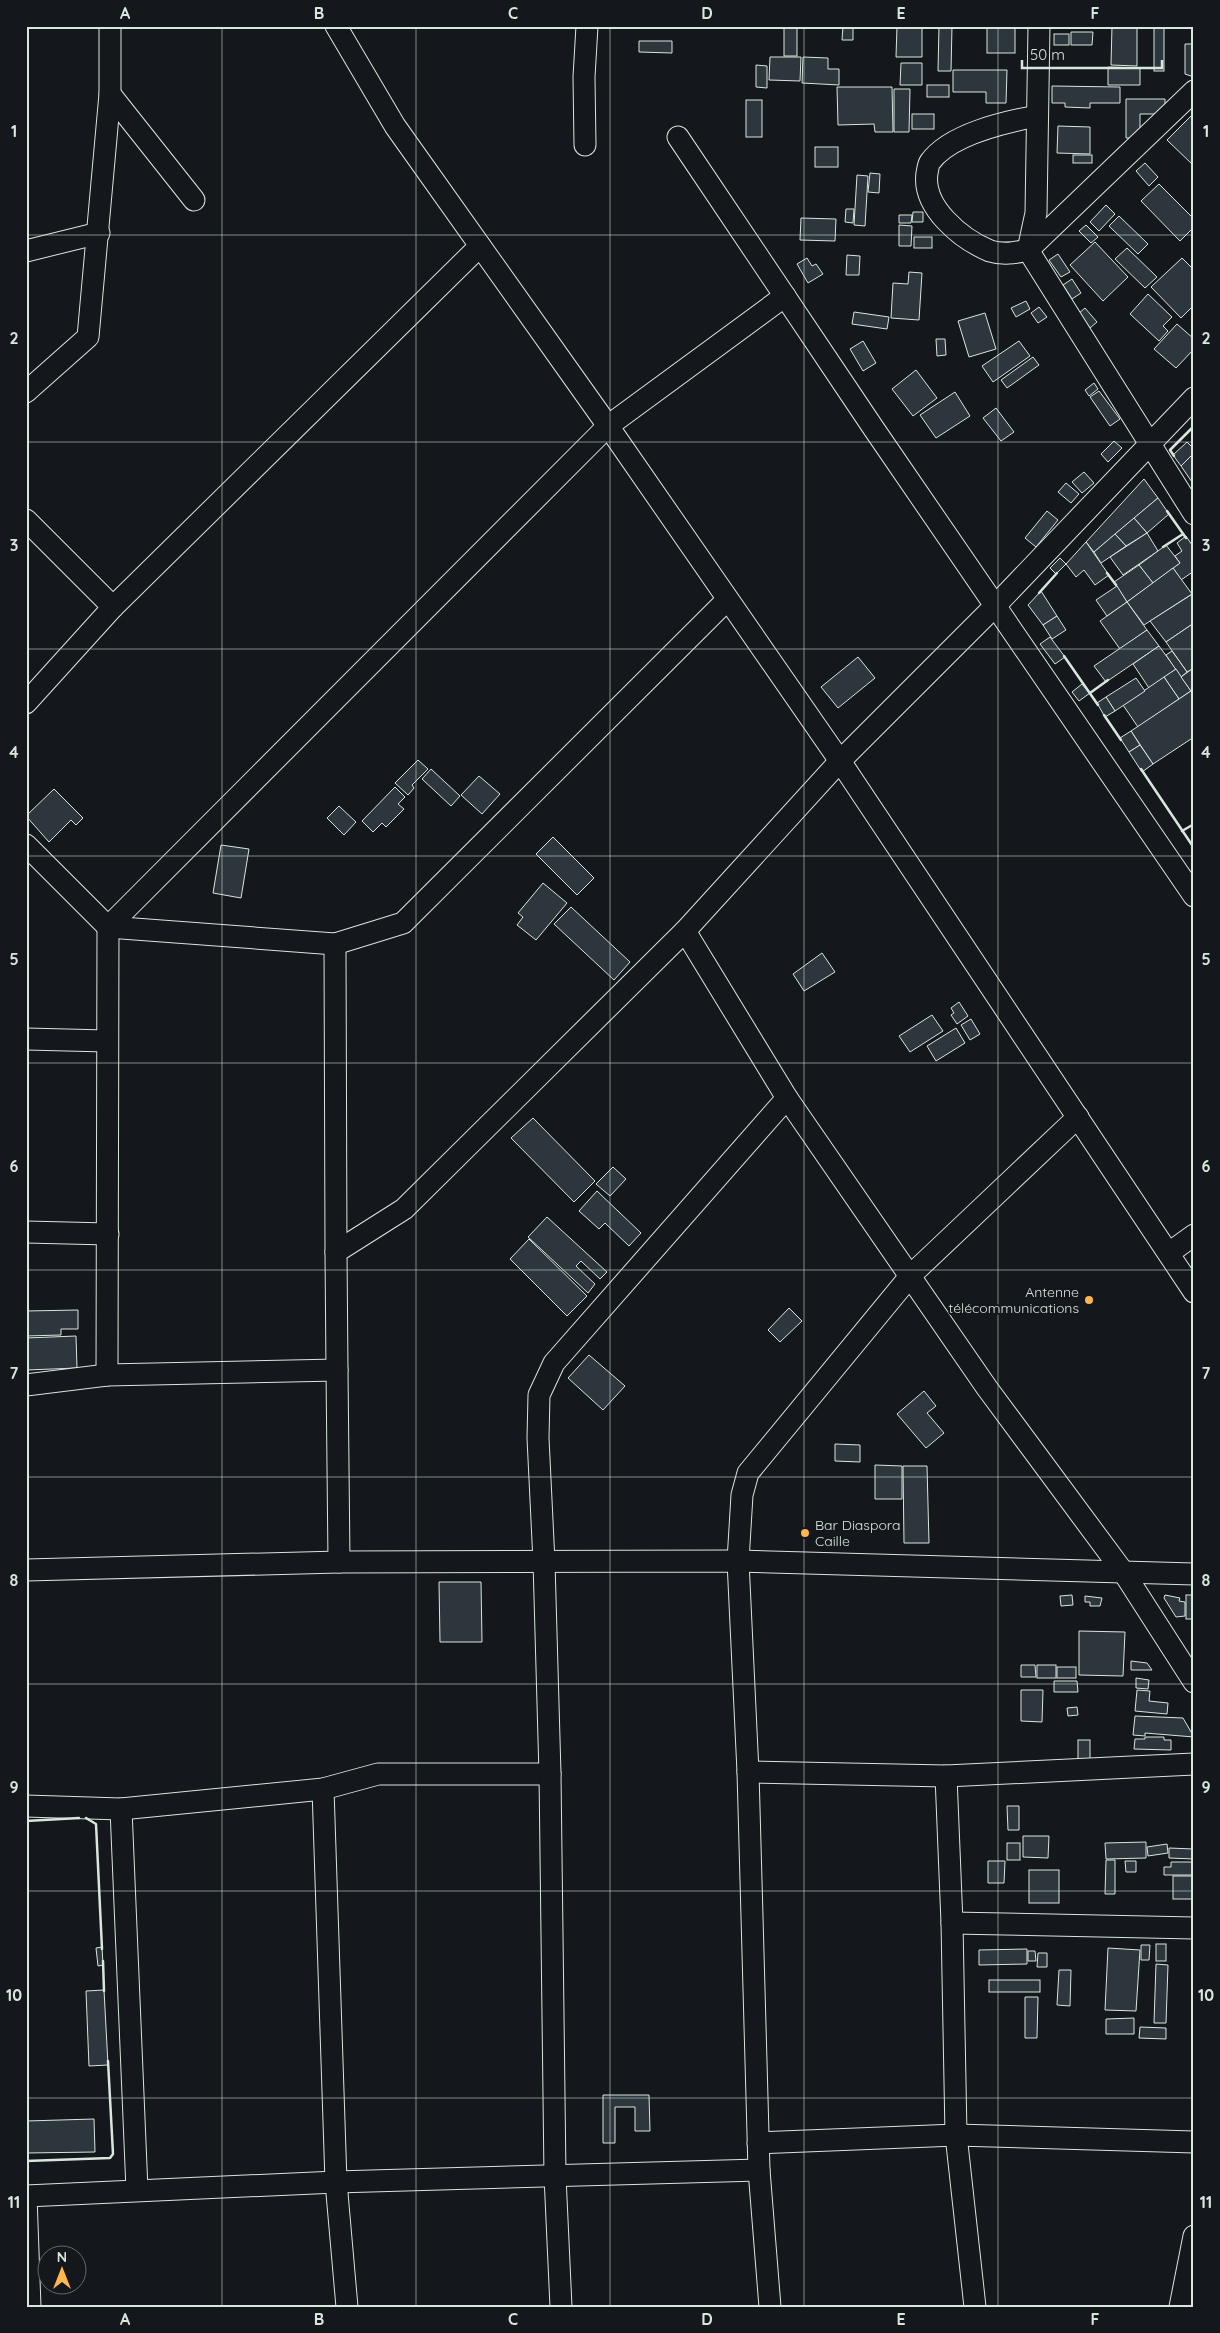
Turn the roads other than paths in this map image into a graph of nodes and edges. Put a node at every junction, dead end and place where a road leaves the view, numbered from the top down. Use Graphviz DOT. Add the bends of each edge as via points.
graph roads {
  1 [pos="110,26"];
  2 [pos="336,26"];
  3 [pos="587,26"];
  4 [pos="1039,26"];
  5 [pos="1194,91"];
  6 [pos="110,94"];
  7 [pos="1037,116"];
  8 [pos="678,137"];
  9 [pos="585,145"];
  10 [pos="194,200"];
  11 [pos="99,233"];
  12 [pos="480,246"];
  13 [pos="1028,250"];
  14 [pos="26,252"];
  15 [pos="785,296"];
  16 [pos="26,392"];
  17 [pos="1194,398"];
  18 [pos="608,426"];
  19 [pos="1150,445"];
  20 [pos="1194,514"];
  21 [pos="26,520"];
  22 [pos="727,600"];
  23 [pos="995,606"];
  24 [pos="113,607"];
  25 [pos="26,703"];
  26 [pos="840,761"];
  27 [pos="26,845"];
  28 [pos="1194,896"];
  29 [pos="108,926"];
  30 [pos="685,931"];
  31 [pos="335,944"];
  32 [pos="26,1039"];
  33 [pos="107,1041"];
  34 [pos="787,1098"];
  35 [pos="1078,1117"];
  36 [pos="26,1232"];
  37 [pos="108,1234"];
  38 [pos="1194,1235"];
  39 [pos="336,1252"];
  40 [pos="1169,1253"];
  41 [pos="911,1276"];
  42 [pos="1194,1292"];
  43 [pos="337,1370"];
  44 [pos="107,1375"];
  45 [pos="26,1385"];
  46 [pos="738,1561"];
  47 [pos="339,1562"];
  48 [pos="544,1562"];
  49 [pos="26,1570"];
  50 [pos="1124,1573"];
  51 [pos="1194,1574"];
  52 [pos="1194,1682"];
  53 [pos="1194,1764"];
  54 [pos="748,1772"];
  55 [pos="550,1774"];
  56 [pos="946,1776"];
  57 [pos="323,1789"];
  58 [pos="26,1806"];
  59 [pos="121,1809"];
  60 [pos="952,1923"];
  61 [pos="1194,1928"];
  62 [pos="956,2135"];
  63 [pos="1194,2142"];
  64 [pos="758,2143"];
  65 [pos="759,2170"];
  66 [pos="555,2176"];
  67 [pos="336,2182"];
  68 [pos="137,2190"];
  69 [pos="26,2196"];
  70 [pos="1194,2236"];
  71 [pos="30,2307"];
  72 [pos="347,2307"];
  73 [pos="561,2307"];
  74 [pos="770,2307"];
  75 [pos="975,2307"];
  76 [pos="1180,2307"];
  1 -- 6 [label="street"];
  2 -- 12 [label="street" via="395,126"];
  3 -- 9 [label="street"];
  4 -- 7 [label="street"];
  5 -- 13 [label="street"];
  6 -- 10 [label="street"];
  6 -- 11 [label="street"];
  7 -- 13 [label="street" via="1036,213"];
  7 -- 13 [label="street" via="1005,122 971,134 940,152 929,163 926,182 934,205 965,237 991,251 1012,254"];
  8 -- 15 [label="street"];
  11 -- 14 [label="street"];
  11 -- 16 [label="street" via="88,338"];
  12 -- 18 [label="street"];
  12 -- 24 [label="street"];
  13 -- 19 [label="street"];
  15 -- 18 [label="street"];
  15 -- 23 [label="street"];
  17 -- 19 [label="street"];
  18 -- 22 [label="street"];
  18 -- 29 [label="street"];
  19 -- 20 [label="street"];
  19 -- 23 [label="street"];
  21 -- 24 [label="street"];
  22 -- 26 [label="street"];
  22 -- 31 [label="street" via="403,923"];
  23 -- 26 [label="street"];
  23 -- 28 [label="street"];
  24 -- 25 [label="street"];
  26 -- 30 [label="street"];
  26 -- 35 [label="street"];
  27 -- 29 [label="street"];
  29 -- 31 [label="street"];
  29 -- 33 [label="street"];
  30 -- 34 [label="street"];
  30 -- 39 [label="street" via="404,1209"];
  31 -- 39 [label="street"];
  32 -- 33 [label="street"];
  33 -- 37 [label="street"];
  34 -- 41 [label="street"];
  34 -- 48 [label="street" via="554,1363 539,1395"];
  35 -- 40 [label="street"];
  35 -- 41 [label="street"];
  36 -- 37 [label="street"];
  37 -- 44 [label="street"];
  38 -- 40 [label="street"];
  39 -- 43 [label="street"];
  40 -- 42 [label="street"];
  41 -- 46 [label="street" via="748,1473 742,1495"];
  41 -- 50 [label="street" via="987,1388"];
  43 -- 44 [label="street"];
  43 -- 47 [label="street"];
  44 -- 45 [label="street"];
  46 -- 48 [label="street"];
  46 -- 50 [label="street"];
  46 -- 54 [label="street"];
  47 -- 48 [label="street"];
  47 -- 49 [label="street"];
  48 -- 55 [label="street"];
  50 -- 51 [label="street"];
  50 -- 52 [label="street"];
  53 -- 56 [label="street"];
  54 -- 56 [label="street"];
  54 -- 64 [label="street"];
  55 -- 57 [label="street" via="378,1774"];
  55 -- 66 [label="street"];
  56 -- 60 [label="street"];
  57 -- 59 [label="street"];
  57 -- 67 [label="street"];
  58 -- 59 [label="street"];
  59 -- 68 [label="street"];
  60 -- 61 [label="street"];
  60 -- 62 [label="street"];
  62 -- 63 [label="street"];
  62 -- 64 [label="street"];
  62 -- 75 [label="street"];
  64 -- 65 [label="street"];
  65 -- 66 [label="street"];
  65 -- 74 [label="street"];
  66 -- 67 [label="street"];
  66 -- 73 [label="street"];
  67 -- 68 [label="street"];
  67 -- 72 [label="street"];
  68 -- 69 [label="street"];
  69 -- 71 [label="street"];
  70 -- 76 [label="street"];
}
